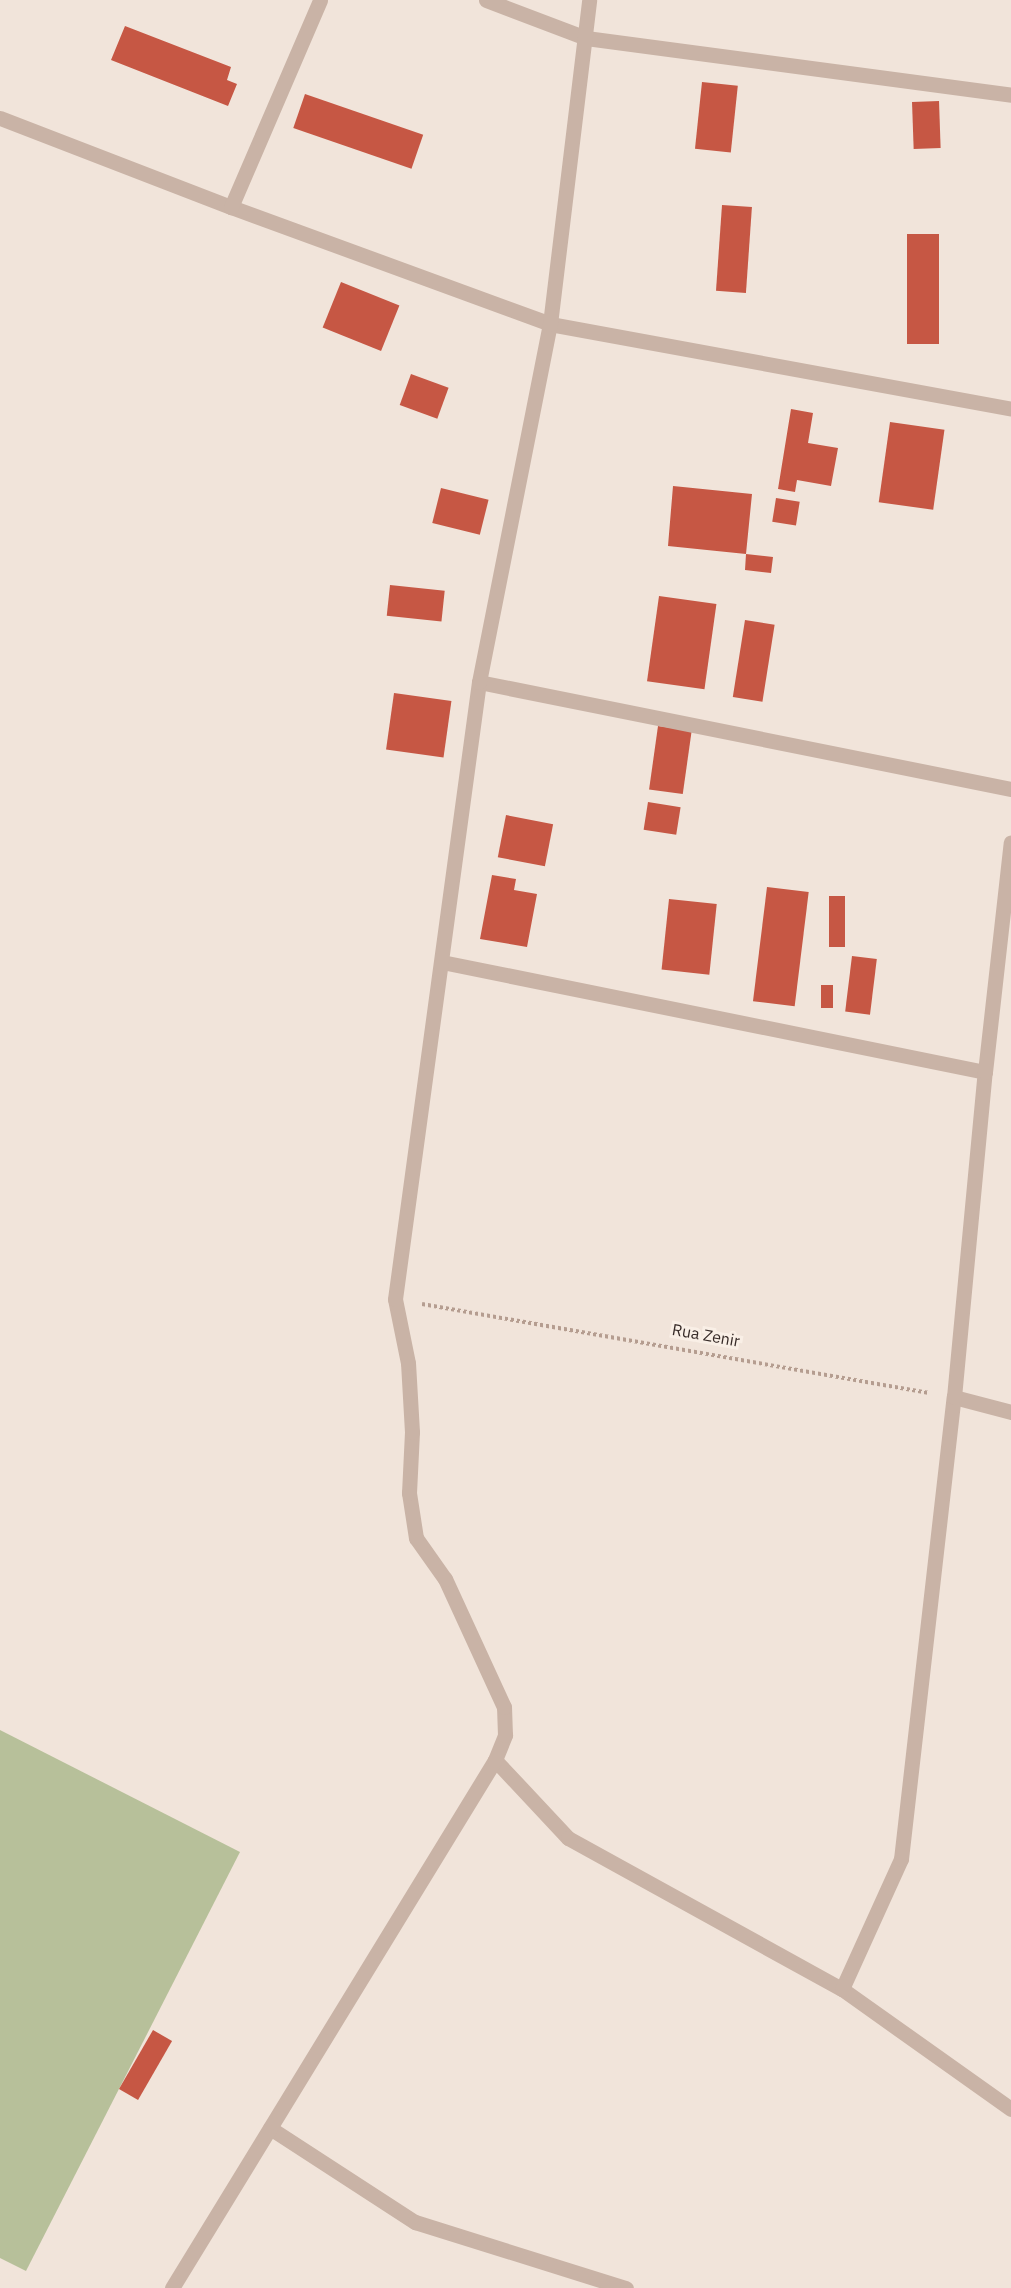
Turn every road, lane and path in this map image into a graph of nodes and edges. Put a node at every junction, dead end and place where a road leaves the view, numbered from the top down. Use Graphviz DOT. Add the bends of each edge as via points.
graph roads {
  1 [pos="320,0"];
  2 [pos="486,0"];
  3 [pos="589,0"];
  4 [pos="586,38"];
  5 [pos="1011,94"];
  6 [pos="0,118"];
  7 [pos="231,207"];
  8 [pos="550,324"];
  9 [pos="1011,409"];
  10 [pos="479,682"];
  11 [pos="1011,789"];
  12 [pos="1011,842"];
  13 [pos="442,962"];
  14 [pos="985,1072"];
  15 [pos="395,1299"];
  16 [pos="954,1397"];
  17 [pos="1011,1412"];
  18 [pos="495,1760"];
  19 [pos="842,1989"];
  20 [pos="1011,2109"];
  21 [pos="270,2128"];
  22 [pos="172,2288"];
  23 [pos="626,2288"];
  1 -- 7 [label="street"];
  2 -- 4 [label="street"];
  3 -- 4 [label="street"];
  4 -- 5 [label="street"];
  4 -- 8 [label="street"];
  6 -- 7 [label="street"];
  7 -- 8 [label="street"];
  8 -- 9 [label="street"];
  8 -- 10 [label="street"];
  10 -- 11 [label="street"];
  10 -- 13 [label="street"];
  12 -- 14 [label="street"];
  13 -- 14 [label="street"];
  13 -- 15 [label="street"];
  14 -- 16 [label="street"];
  15 -- 16 [label="path, Rua Zenir"];
  15 -- 18 [label="street" via="408,1363 410,1493 416,1538 445,1579 504,1707 505,1735"];
  16 -- 17 [label="street"];
  16 -- 19 [label="street" via="901,1859"];
  18 -- 19 [label="street" via="568,1838"];
  18 -- 21 [label="street"];
  19 -- 20 [label="street"];
  21 -- 22 [label="street"];
  21 -- 23 [label="street" via="415,2222"];
}
